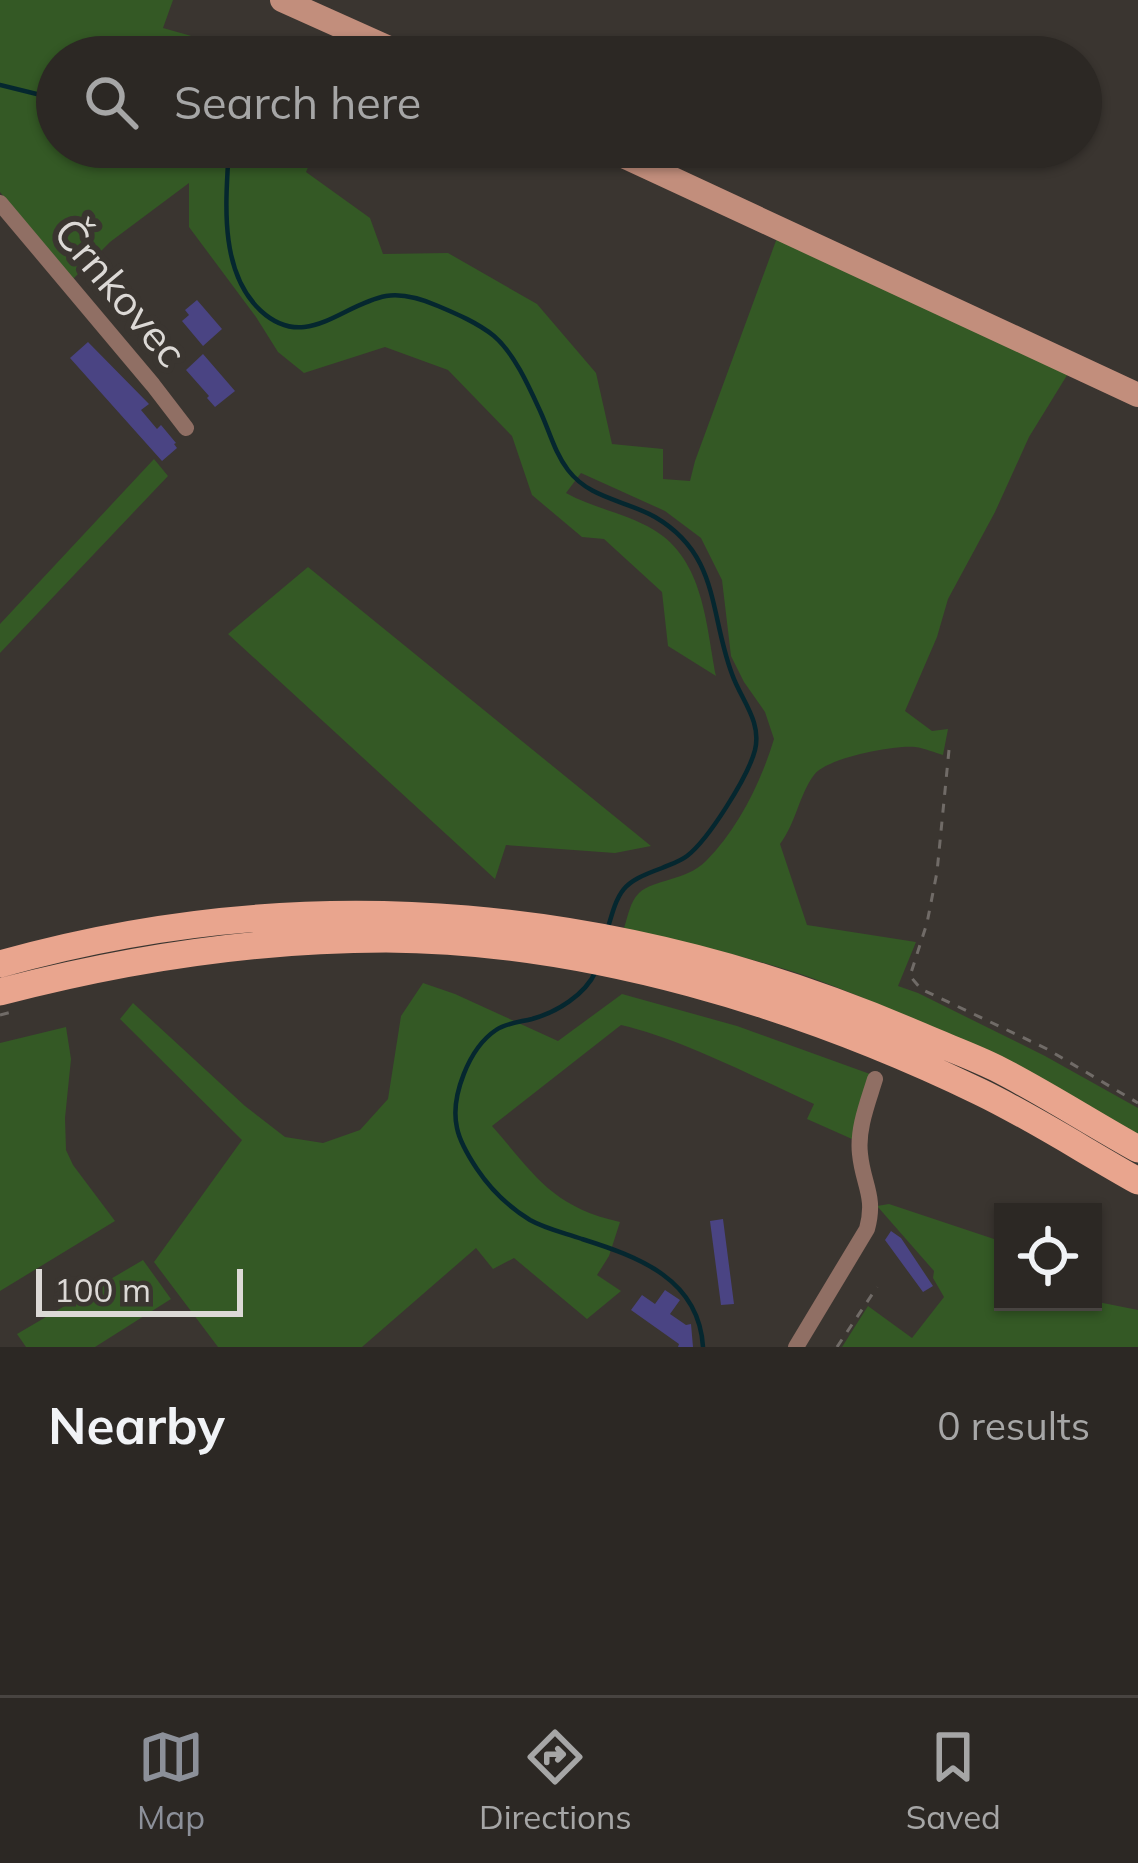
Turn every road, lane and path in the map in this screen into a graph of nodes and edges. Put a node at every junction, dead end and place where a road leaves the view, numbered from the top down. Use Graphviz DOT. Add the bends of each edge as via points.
graph roads {
  1 [pos="282,0"];
  2 [pos="363,36"];
  3 [pos="649,168"];
  4 [pos="0,203"];
  5 [pos="1138,394"];
  6 [pos="186,428"];
  7 [pos="949,750"];
  8 [pos="570,944"];
  9 [pos="628,955"];
  10 [pos="0,964"];
  11 [pos="10,1001"];
  12 [pos="0,1015"];
  13 [pos="875,1078"];
  14 [pos="1138,1102"];
  15 [pos="1138,1149"];
  16 [pos="1138,1181"];
  17 [pos="877,1287"];
  18 [pos="796,1347"];
  19 [pos="837,1347"];
  1 -- 2 [label="main road"];
  3 -- 5 [label="main road"];
  4 -- 6 [label="street, Črnkovec"];
  7 -- 14 [label="path" via="937,872 910,976 921,989"];
  8 -- 9 [label="main road"];
  8 -- 10 [label="main road" via="492,921 279,916 173,928"];
  8 -- 11 [label="main road" via="386,939 166,955 98,968"];
  9 -- 15 [label="main road" via="721,963 806,989 996,1068"];
  9 -- 16 [label="main road" via="889,1052"];
  11 -- 12 [label="path"];
  13 -- 18 [label="street" via="859,1150 871,1200 867,1229"];
  17 -- 19 [label="path"];
}
